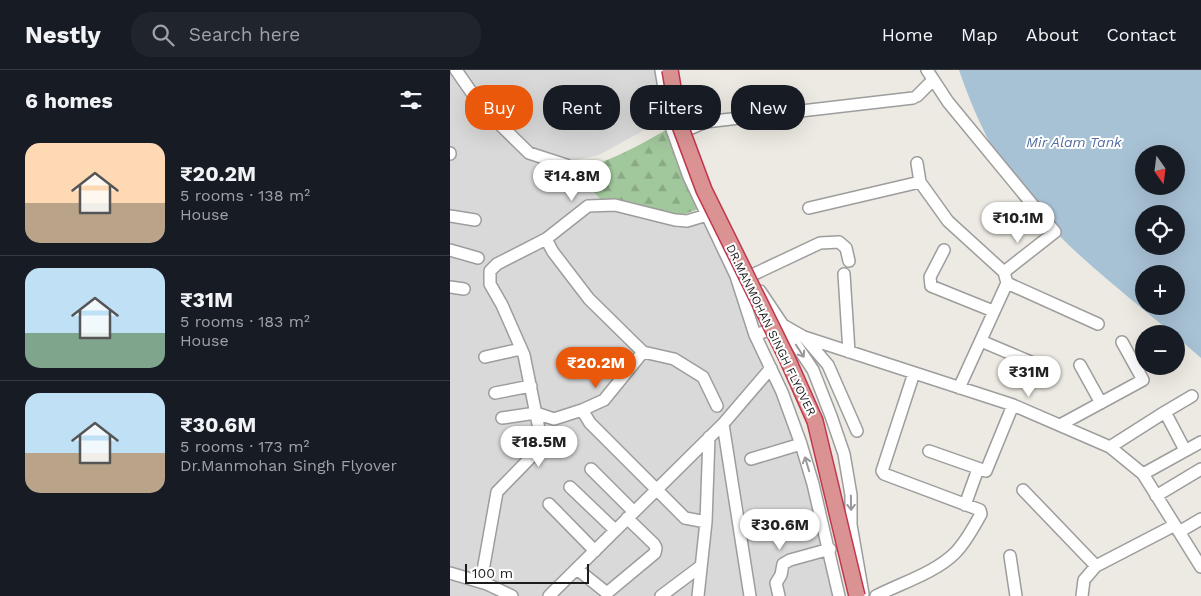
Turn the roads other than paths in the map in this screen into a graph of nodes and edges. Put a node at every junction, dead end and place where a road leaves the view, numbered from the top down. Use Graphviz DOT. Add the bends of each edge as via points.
graph roads {
  1 [pos="456,70"];
  2 [pos="663,70"];
  3 [pos="670,70"];
  4 [pos="675,70"];
  5 [pos="927,70"];
  6 [pos="933,80"];
  7 [pos="685,131"];
  8 [pos="917,163"];
  9 [pos="566,165"];
  10 [pos="920,182"];
  11 [pos="809,208"];
  12 [pos="707,215"];
  13 [pos="475,220"];
  14 [pos="451,221"];
  15 [pos="546,239"];
  16 [pos="450,250"];
  17 [pos="944,250"];
  18 [pos="478,258"];
  19 [pos="849,261"];
  20 [pos="844,274"];
  21 [pos="750,276"];
  22 [pos="1006,278"];
  23 [pos="450,287"];
  24 [pos="464,289"];
  25 [pos="993,311"];
  26 [pos="1098,324"];
  27 [pos="783,325"];
  28 [pos="755,334"];
  29 [pos="804,337"];
  30 [pos="981,341"];
  31 [pos="1122,342"];
  32 [pos="521,349"];
  33 [pos="643,352"];
  34 [pos="849,352"];
  35 [pos="485,357"];
  36 [pos="1033,363"];
  37 [pos="1080,365"];
  38 [pos="771,368"];
  39 [pos="914,373"];
  40 [pos="531,386"];
  41 [pos="960,388"];
  42 [pos="495,393"];
  43 [pos="1192,396"];
  44 [pos="1101,403"];
  45 [pos="1012,405"];
  46 [pos="718,406"];
  47 [pos="582,410"];
  48 [pos="1164,412"];
  49 [pos="536,413"];
  50 [pos="502,418"];
  51 [pos="723,424"];
  52 [pos="1060,425"];
  53 [pos="857,431"];
  54 [pos="709,437"];
  55 [pos="1201,442"];
  56 [pos="801,444"];
  57 [pos="1110,447"];
  58 [pos="1185,450"];
  59 [pos="929,451"];
  60 [pos="751,459"];
  61 [pos="591,469"];
  62 [pos="978,469"];
  63 [pos="1201,469"];
  64 [pos="1142,474"];
  65 [pos="570,487"];
  66 [pos="656,489"];
  67 [pos="1022,490"];
  68 [pos="1156,496"];
  69 [pos="549,504"];
  70 [pos="965,505"];
  71 [pos="630,515"];
  72 [pos="1201,519"];
  73 [pos="706,522"];
  74 [pos="1177,528"];
  75 [pos="615,530"];
  76 [pos="830,549"];
  77 [pos="595,551"];
  78 [pos="1010,556"];
  79 [pos="701,566"];
  80 [pos="1096,566"];
  81 [pos="1201,567"];
  82 [pos="577,570"];
  83 [pos="450,573"];
  84 [pos="481,582"];
  85 [pos="512,596"];
  86 [pos="549,596"];
  87 [pos="661,596"];
  88 [pos="698,596"];
  89 [pos="750,596"];
  90 [pos="779,596"];
  91 [pos="839,596"];
  92 [pos="849,596"];
  93 [pos="857,596"];
  94 [pos="864,596"];
  95 [pos="876,596"];
  96 [pos="1016,596"];
  97 [pos="1082,596"];
  1 -- 9 [label="street" via="482,106 529,153"];
  2 -- 12 [label="street" via="670,124"];
  2 -- 92 [label="highway, DR.MANMOHAN SINGH FLYOVER" via="674,126 688,164 804,416 833,516"];
  3 -- 93 [label="highway, DR.MANMOHAN SINGH FLYOVER, bridge" via="679,123 704,190 815,421"];
  4 -- 7 [label="street"];
  5 -- 6 [label="street"];
  6 -- 7 [label="street" via="915,97 705,122"];
  6 -- 22 [label="street" via="1055,232"];
  7 -- 21 [label="street" via="706,188"];
  8 -- 10 [label="street"];
  10 -- 11 [label="street"];
  10 -- 22 [label="street" via="948,222"];
  12 -- 15 [label="street" via="687,221 615,205 588,206"];
  12 -- 28 [label="street" via="736,276"];
  13 -- 14 [label="street"];
  15 -- 32 [label="street" via="497,264 490,272 490,284"];
  15 -- 33 [label="street" via="589,299"];
  16 -- 18 [label="street"];
  17 -- 25 [label="street" via="930,277 931,286"];
  19 -- 21 [label="street" via="846,248 839,242 820,243"];
  20 -- 34 [label="street"];
  21 -- 27 [label="street"];
  22 -- 25 [label="street"];
  22 -- 26 [label="street"];
  23 -- 24 [label="street"];
  25 -- 30 [label="street"];
  27 -- 28 [label="street"];
  27 -- 29 [label="street"];
  27 -- 94 [label="street, one-way" via="813,370 844,454 851,496 851,525"];
  28 -- 38 [label="street"];
  29 -- 34 [label="street"];
  29 -- 53 [label="street" via="828,365"];
  30 -- 36 [label="street"];
  30 -- 41 [label="street"];
  31 -- 44 [label="street" via="1143,380"];
  32 -- 35 [label="street"];
  32 -- 40 [label="street"];
  33 -- 46 [label="street" via="674,359 703,377"];
  33 -- 47 [label="street" via="604,400"];
  34 -- 39 [label="street"];
  37 -- 44 [label="street"];
  38 -- 51 [label="street"];
  38 -- 56 [label="street"];
  39 -- 41 [label="street"];
  39 -- 70 [label="street" via="882,471"];
  40 -- 42 [label="street"];
  40 -- 49 [label="street"];
  41 -- 45 [label="street"];
  43 -- 48 [label="street"];
  44 -- 52 [label="street"];
  45 -- 52 [label="street"];
  45 -- 62 [label="street" via="988,469"];
  47 -- 49 [label="street" via="554,419"];
  47 -- 66 [label="street" via="590,423"];
  48 -- 57 [label="street"];
  48 -- 58 [label="street"];
  49 -- 50 [label="street"];
  49 -- 84 [label="street" via="540,434 536,453 497,492"];
  51 -- 54 [label="street"];
  51 -- 89 [label="street"];
  52 -- 57 [label="street"];
  54 -- 66 [label="street"];
  54 -- 73 [label="street"];
  55 -- 58 [label="street"];
  56 -- 60 [label="street"];
  76 -- 56 [label="street, one-way"];
  57 -- 64 [label="street"];
  58 -- 64 [label="street"];
  59 -- 62 [label="street"];
  61 -- 71 [label="street"];
  62 -- 70 [label="street"];
  63 -- 68 [label="street"];
  64 -- 68 [label="street"];
  65 -- 75 [label="street"];
  66 -- 71 [label="street"];
  66 -- 73 [label="street" via="685,518"];
  67 -- 80 [label="street"];
  68 -- 74 [label="street"];
  69 -- 77 [label="street"];
  70 -- 95 [label="street" via="980,510 981,514 954,554 928,571"];
  71 -- 75 [label="street"];
  71 -- 82 [label="street" via="654,544 655,553 607,593"];
  72 -- 74 [label="street"];
  73 -- 79 [label="street"];
  74 -- 80 [label="street"];
  74 -- 81 [label="street"];
  75 -- 77 [label="street"];
  76 -- 90 [label="street" via="783,564 776,583"];
  76 -- 91 [label="street"];
  77 -- 82 [label="street"];
  78 -- 96 [label="street"];
  79 -- 87 [label="street"];
  79 -- 88 [label="street"];
  80 -- 97 [label="street" via="1084,580"];
  82 -- 86 [label="street"];
  83 -- 84 [label="street"];
  84 -- 85 [label="street"];
}
